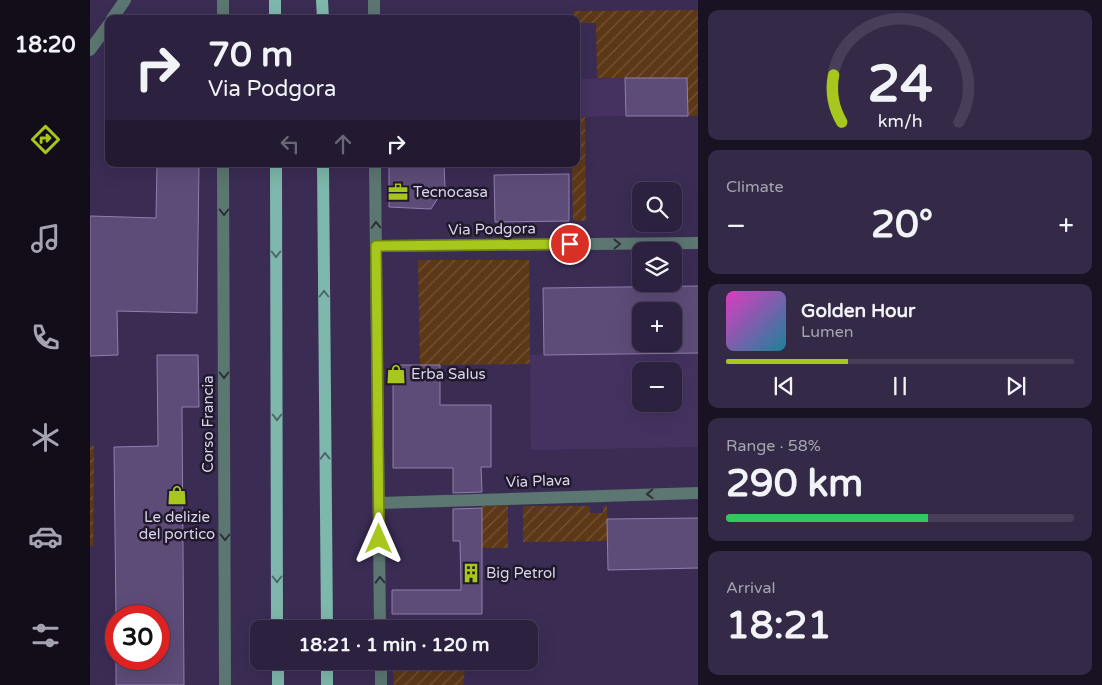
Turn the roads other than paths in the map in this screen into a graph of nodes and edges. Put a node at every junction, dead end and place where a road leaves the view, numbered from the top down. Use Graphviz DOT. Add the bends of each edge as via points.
graph roads {
  1 [pos="125,0"];
  2 [pos="223,0"];
  3 [pos="275,0"];
  4 [pos="322,0"];
  5 [pos="374,0"];
  6 [pos="115,15"];
  7 [pos="223,15"];
  8 [pos="275,15"];
  9 [pos="322,15"];
  10 [pos="374,15"];
  11 [pos="105,29"];
  12 [pos="90,50"];
  13 [pos="223,167"];
  14 [pos="276,167"];
  15 [pos="323,167"];
  16 [pos="375,167"];
  17 [pos="698,243"];
  18 [pos="376,246"];
  19 [pos="698,493"];
  20 [pos="379,503"];
  21 [pos="277,620"];
  22 [pos="327,620"];
  23 [pos="380,620"];
  24 [pos="278,670"];
  25 [pos="327,670"];
  26 [pos="381,670"];
  27 [pos="226,685"];
  28 [pos="278,685"];
  29 [pos="327,685"];
  30 [pos="381,685"];
  1 -- 6 [label="street"];
  2 -- 7 [label="street"];
  3 -- 8 [label="main road"];
  4 -- 9 [label="main road"];
  5 -- 10 [label="street"];
  11 -- 12 [label="street"];
  13 -- 27 [label="street, Corso Francia, one-way"];
  14 -- 21 [label="main road, one-way"];
  22 -- 15 [label="main road, one-way"];
  18 -- 16 [label="street, one-way"];
  18 -- 17 [label="street, Via Podgora, one-way"];
  18 -- 20 [label="street"];
  19 -- 20 [label="street, Via Plava, one-way"];
  23 -- 20 [label="street, one-way"];
  24 -- 28 [label="main road"];
  25 -- 29 [label="main road"];
  26 -- 30 [label="street"];
}
